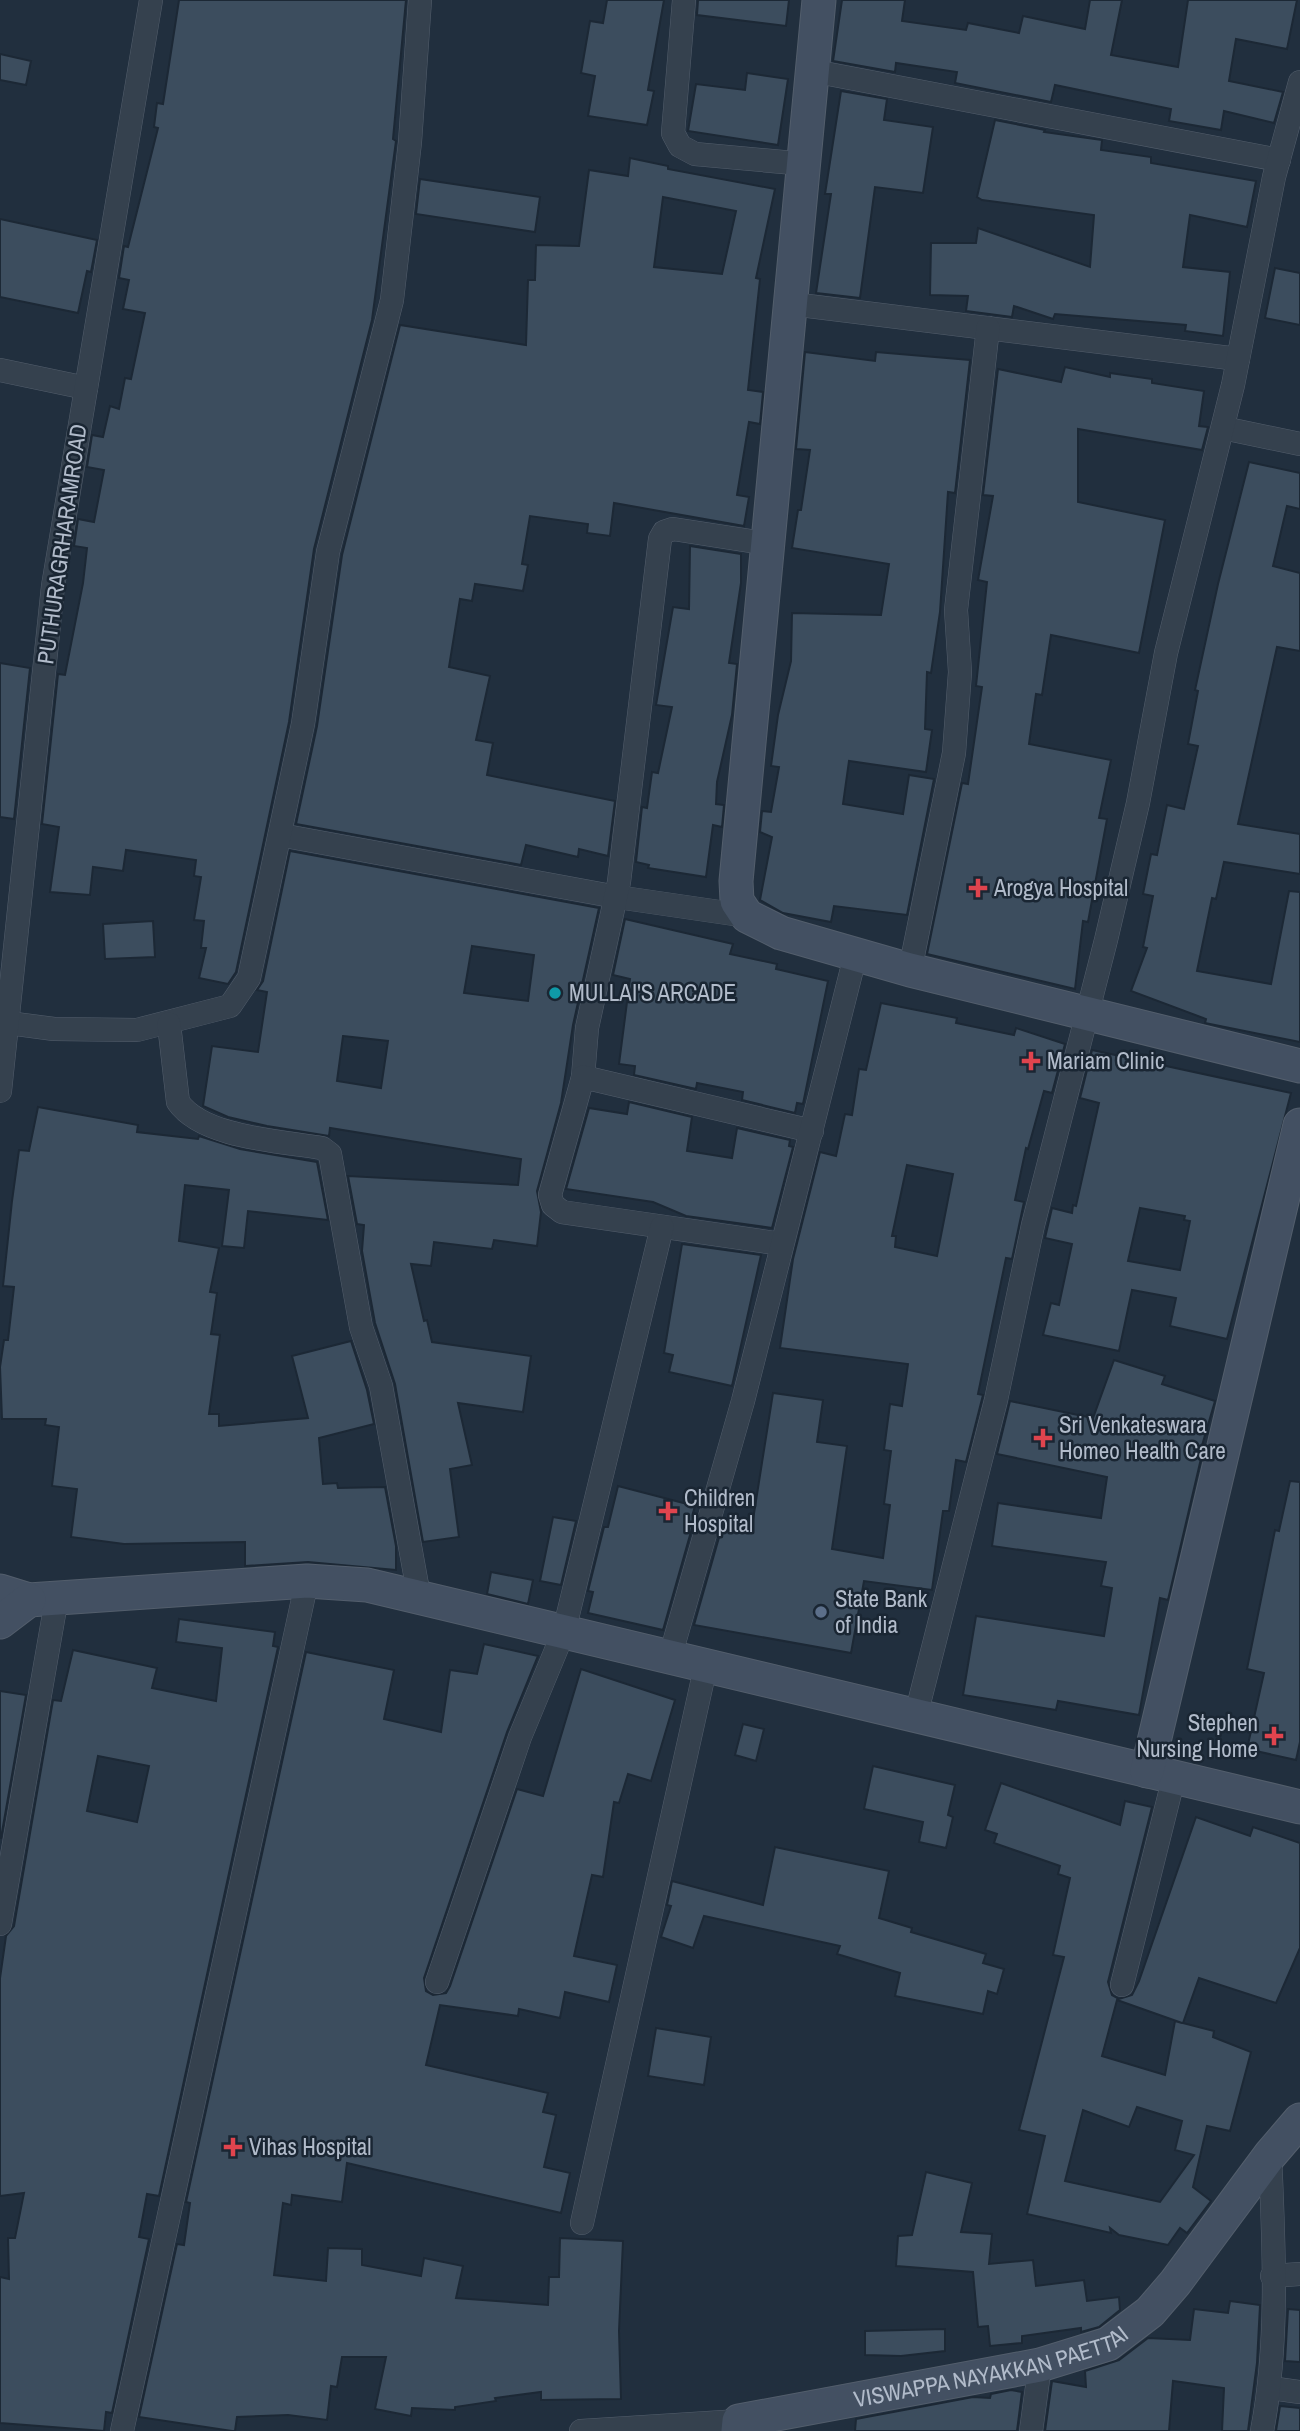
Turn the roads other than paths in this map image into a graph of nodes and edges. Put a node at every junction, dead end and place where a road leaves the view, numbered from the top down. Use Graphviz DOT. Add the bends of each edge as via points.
graph roads {
  1 [pos="151,0"];
  2 [pos="420,0"];
  3 [pos="684,0"];
  4 [pos="819,0"];
  5 [pos="813,71"];
  6 [pos="1300,82"];
  7 [pos="1279,160"];
  8 [pos="805,164"];
  9 [pos="792,303"];
  10 [pos="988,328"];
  11 [pos="1238,359"];
  12 [pos="0,370"];
  13 [pos="86,388"];
  14 [pos="1223,428"];
  15 [pos="1300,444"];
  16 [pos="769,544"];
  17 [pos="280,835"];
  18 [pos="617,898"];
  19 [pos="747,916"];
  20 [pos="856,953"];
  21 [pos="911,970"];
  22 [pos="1086,1014"];
  23 [pos="3,1023"];
  24 [pos="169,1024"];
  25 [pos="1300,1066"];
  26 [pos="583,1077"];
  27 [pos="0,1091"];
  28 [pos="1300,1125"];
  29 [pos="812,1131"];
  30 [pos="662,1227"];
  31 [pos="782,1244"];
  32 [pos="307,1581"];
  33 [pos="419,1596"];
  34 [pos="21,1600"];
  35 [pos="0,1622"];
  36 [pos="564,1631"];
  37 [pos="670,1657"];
  38 [pos="706,1665"];
  39 [pos="916,1715"];
  40 [pos="1161,1774"];
  41 [pos="1300,1807"];
  42 [pos="0,1924"];
  43 [pos="437,1982"];
  44 [pos="1122,1985"];
  45 [pos="1300,2120"];
  46 [pos="1270,2155"];
  47 [pos="582,2223"];
  48 [pos="1300,2274"];
  49 [pos="1272,2276"];
  50 [pos="1040,2365"];
  51 [pos="1270,2388"];
  52 [pos="1300,2392"];
  53 [pos="738,2426"];
  54 [pos="122,2431"];
  55 [pos="581,2431"];
  56 [pos="1031,2431"];
  57 [pos="1262,2431"];
  1 -- 13 [label="street, PUTHURAGRHARAMROAD"];
  2 -- 17 [label="street" via="392,300 328,552 303,724"];
  3 -- 8 [label="street" via="673,133 680,146 695,154"];
  4 -- 5 [label="street"];
  5 -- 7 [label="street"];
  5 -- 8 [label="street"];
  6 -- 7 [label="street"];
  7 -- 11 [label="street"];
  8 -- 9 [label="street"];
  9 -- 10 [label="street"];
  9 -- 16 [label="street"];
  10 -- 11 [label="street"];
  10 -- 21 [label="street" via="956,610 960,672 954,753"];
  11 -- 14 [label="street"];
  12 -- 13 [label="street"];
  13 -- 23 [label="street, PUTHURAGRHARAMROAD" via="53,586"];
  14 -- 15 [label="street"];
  14 -- 22 [label="street" via="1166,653 1138,803"];
  16 -- 18 [label="street" via="673,529 662,536"];
  16 -- 19 [label="street" via="736,881 737,901"];
  17 -- 18 [label="street"];
  17 -- 24 [label="street" via="249,978 230,1006"];
  18 -- 19 [label="street"];
  18 -- 26 [label="street" via="587,1028"];
  19 -- 20 [label="street" via="781,933"];
  20 -- 21 [label="street"];
  20 -- 29 [label="street"];
  21 -- 22 [label="street"];
  22 -- 25 [label="street"];
  22 -- 39 [label="street" via="1033,1225 996,1400"];
  23 -- 24 [label="street" via="137,1030"];
  23 -- 27 [label="street, PUTHURAGRHARAMROAD"];
  24 -- 33 [label="street" via="178,1102 185,1113 196,1121 244,1135 323,1148 330,1154 361,1327 381,1386"];
  26 -- 29 [label="street"];
  26 -- 30 [label="street" via="550,1195 553,1205 562,1212"];
  28 -- 40 [label="street"];
  29 -- 31 [label="street"];
  30 -- 31 [label="street"];
  30 -- 36 [label="street"];
  31 -- 37 [label="street"];
  32 -- 33 [label="street"];
  32 -- 34 [label="street"];
  32 -- 54 [label="street"];
  33 -- 36 [label="street"];
  34 -- 35 [label="street"];
  34 -- 42 [label="street"];
  36 -- 37 [label="street"];
  36 -- 43 [label="street" via="520,1737"];
  37 -- 38 [label="street"];
  38 -- 39 [label="street"];
  38 -- 47 [label="street"];
  39 -- 40 [label="street"];
  40 -- 41 [label="street"];
  40 -- 44 [label="street"];
  45 -- 46 [label="street, VISWAPPA NAYAKKAN PAETTAI"];
  46 -- 49 [label="street"];
  46 -- 50 [label="street, VISWAPPA NAYAKKAN PAETTAI" via="1150,2312 1108,2344"];
  48 -- 49 [label="street"];
  49 -- 51 [label="street"];
  50 -- 53 [label="street, VISWAPPA NAYAKKAN PAETTAI"];
  50 -- 56 [label="street"];
  51 -- 52 [label="street"];
  51 -- 57 [label="street"];
  53 -- 55 [label="street, VISWAPPA NAYAKKAN PAETTAI"];
}
